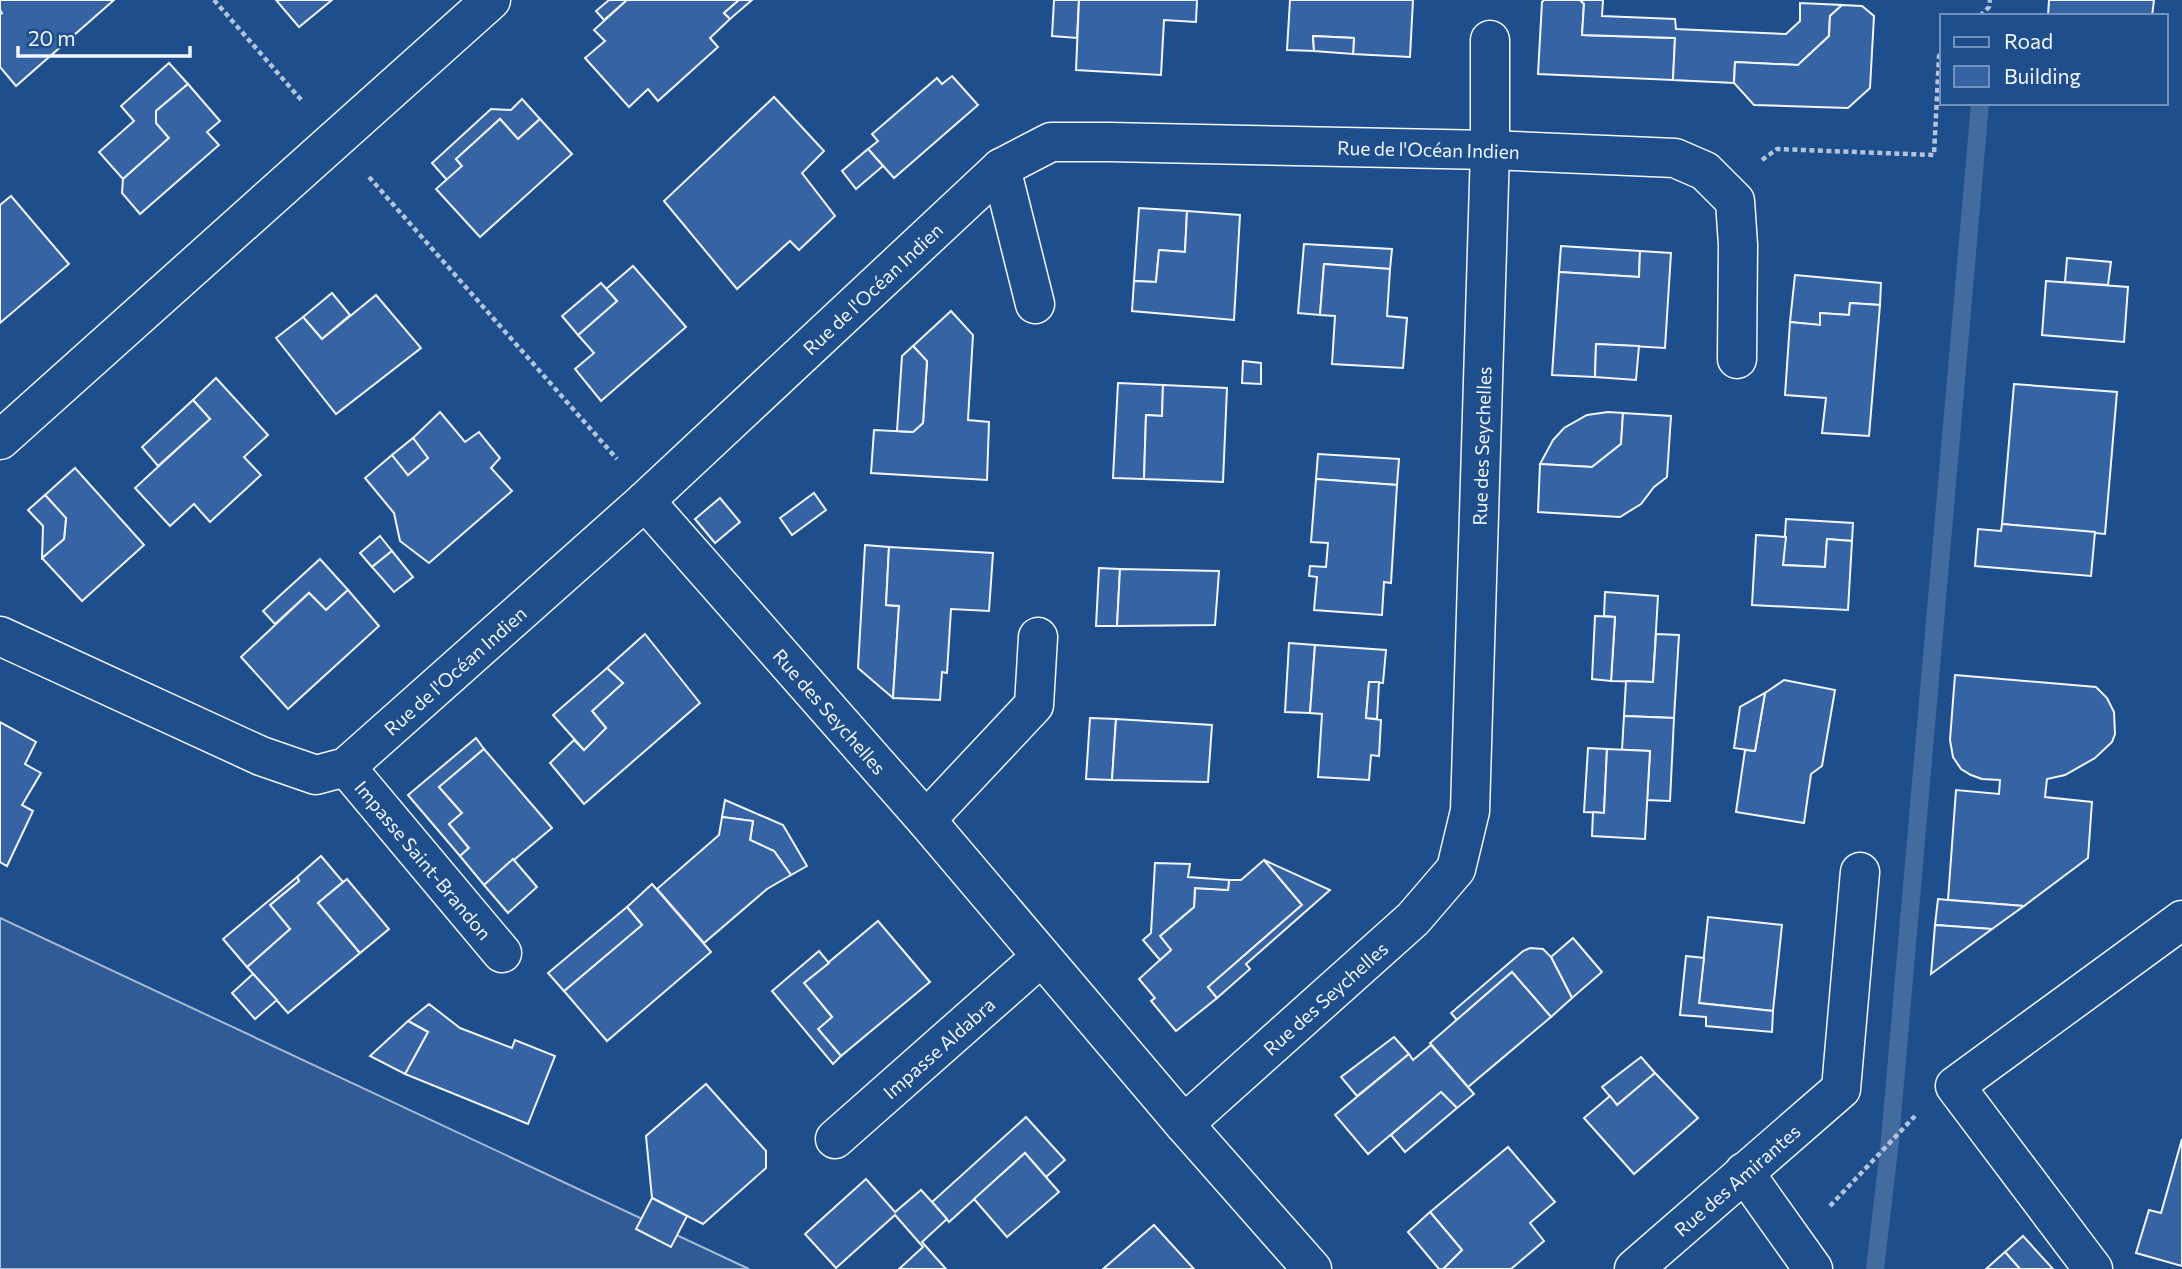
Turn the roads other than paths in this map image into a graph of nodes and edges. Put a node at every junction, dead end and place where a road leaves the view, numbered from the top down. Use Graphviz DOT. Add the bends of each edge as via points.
graph roads {
  1 [pos="491,0"];
  2 [pos="1490,40"];
  3 [pos="1489,150"];
  4 [pos="1001,168"];
  5 [pos="1035,304"];
  6 [pos="1737,359"];
  7 [pos="0,440"];
  8 [pos="645,501"];
  9 [pos="0,636"];
  10 [pos="1038,637"];
  11 [pos="346,766"];
  12 [pos="926,820"];
  13 [pos="1860,872"];
  14 [pos="2182,920"];
  15 [pos="502,953"];
  16 [pos="1041,957"];
  17 [pos="1184,1124"];
  18 [pos="835,1139"];
  19 [pos="1744,1172"];
  20 [pos="1804,1256"];
  21 [pos="1312,1269"];
  22 [pos="1634,1269"];
  23 [pos="2093,1269"];
  1 -- 7 [label="street"];
  2 -- 3 [label="street, Rue des Seychelles"];
  3 -- 4 [label="street, Rue de l'Océan Indien" via="1051,142"];
  3 -- 6 [label="street, Rue de l'Océan Indien" via="1675,159 1704,171 1735,201"];
  3 -- 17 [label="street, Rue des Seychelles" via="1470,811 1456,869 1413,919"];
  4 -- 5 [label="street"];
  4 -- 8 [label="street, Rue de l'Océan Indien"];
  8 -- 11 [label="street, Rue de l'Océan Indien"];
  8 -- 12 [label="street, Rue des Seychelles"];
  9 -- 11 [label="street, Rue de l'Océan Indien" via="261,756 316,775"];
  10 -- 12 [label="street" via="1034,705"];
  11 -- 15 [label="street, Impasse Saint-Brandon"];
  12 -- 16 [label="street, Rue des Seychelles"];
  13 -- 19 [label="street, Rue des Amirantes" via="1841,1089"];
  14 -- 23 [label="street" via="1955,1086"];
  16 -- 17 [label="street, Rue des Seychelles"];
  16 -- 18 [label="street, Impasse Aldabra"];
  17 -- 21 [label="street"];
  19 -- 20 [label="street"];
  19 -- 22 [label="street, Rue des Amirantes"];
}
